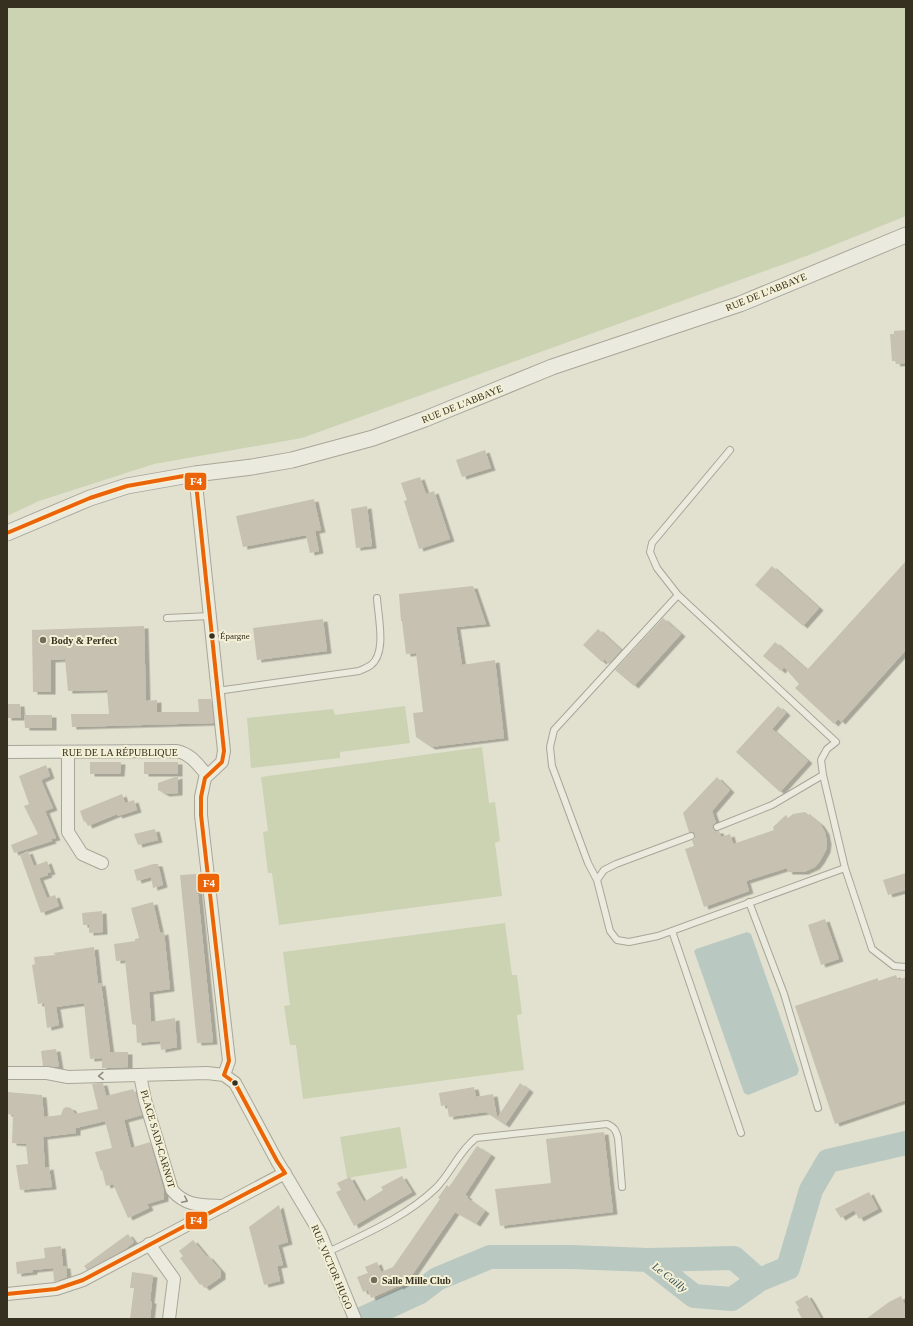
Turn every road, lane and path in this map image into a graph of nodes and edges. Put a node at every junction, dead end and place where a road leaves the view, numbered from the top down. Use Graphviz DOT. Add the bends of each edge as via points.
graph roads {
  1 [pos="906,235"];
  2 [pos="730,450"];
  3 [pos="195,474"];
  4 [pos="7,533"];
  5 [pos="678,595"];
  6 [pos="377,598"];
  7 [pos="210,616"];
  8 [pos="167,618"];
  9 [pos="217,691"];
  10 [pos="7,752"];
  11 [pos="68,752"];
  12 [pos="207,775"];
  13 [pos="822,775"];
  14 [pos="718,827"];
  15 [pos="690,836"];
  16 [pos="102,863"];
  17 [pos="845,868"];
  18 [pos="597,880"];
  19 [pos="749,902"];
  20 [pos="672,931"];
  21 [pos="906,967"];
  22 [pos="7,1073"];
  23 [pos="140,1075"];
  24 [pos="224,1075"];
  25 [pos="818,1108"];
  26 [pos="741,1133"];
  27 [pos="285,1173"];
  28 [pos="622,1187"];
  29 [pos="224,1206"];
  30 [pos="149,1244"];
  31 [pos="328,1252"];
  32 [pos="7,1294"];
  33 [pos="352,1314"];
  34 [pos="169,1319"];
  1 -- 3 [label="street, RUE DE L'ABBAYE" via="740,304 552,367 373,438 292,460"];
  2 -- 5 [label="lane" via="652,543 650,552 657,568"];
  3 -- 4 [label="street, RUE DE L'ABBAYE" via="127,486 90,498"];
  3 -- 7 [label="street"];
  5 -- 13 [label="lane" via="836,742 821,760"];
  5 -- 18 [label="lane" via="554,730 550,747 552,766 588,864"];
  6 -- 9 [label="lane" via="381,637 379,652 372,665 359,671"];
  7 -- 8 [label="lane"];
  7 -- 9 [label="street"];
  9 -- 12 [label="street" via="224,751 222,762"];
  10 -- 11 [label="street, RUE DE LA RÉPUBLIQUE"];
  11 -- 12 [label="street, RUE DE LA RÉPUBLIQUE" via="177,751 190,756"];
  11 -- 16 [label="street" via="68,832 82,854"];
  12 -- 24 [label="street" via="202,787 201,814 229,1061"];
  13 -- 14 [label="lane" via="772,805"];
  13 -- 17 [label="lane"];
  15 -- 18 [label="lane" via="616,864 604,870"];
  17 -- 19 [label="lane"];
  17 -- 21 [label="lane" via="872,949 894,966"];
  18 -- 20 [label="lane" via="610,931 617,940 630,942"];
  19 -- 20 [label="lane"];
  19 -- 25 [label="lane" via="784,994"];
  20 -- 26 [label="lane"];
  23 -- 22 [label="street, one-way" via="68,1077 47,1073"];
  23 -- 24 [label="street, PLACE SADI-CARNOT"];
  23 -- 29 [label="street, PLACE SADI-CARNOT, one-way" via="172,1190 188,1203"];
  24 -- 27 [label="street" via="235,1083 276,1161"];
  27 -- 29 [label="street"];
  27 -- 31 [label="street, RUE VICTOR HUGO" via="320,1233"];
  28 -- 31 [label="lane" via="618,1138 616,1130 607,1124 476,1138 467,1144 452,1168 422,1200 402,1214"];
  29 -- 30 [label="street"];
  30 -- 32 [label="street" via="83,1280 56,1289"];
  30 -- 34 [label="street" via="174,1279"];
  31 -- 33 [label="street, RUE VICTOR HUGO"];
}
